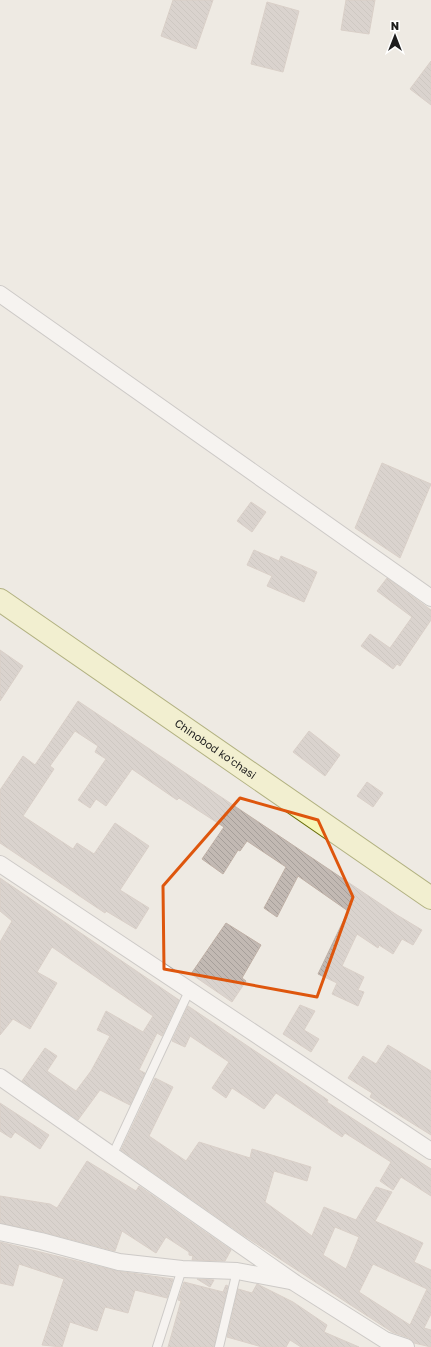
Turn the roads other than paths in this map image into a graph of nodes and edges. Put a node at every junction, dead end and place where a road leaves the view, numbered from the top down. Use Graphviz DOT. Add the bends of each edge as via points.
graph roads {
  1 [pos="0,294"];
  2 [pos="431,598"];
  3 [pos="0,600"];
  4 [pos="0,864"];
  5 [pos="431,898"];
  6 [pos="190,989"];
  7 [pos="0,1077"];
  8 [pos="431,1151"];
  9 [pos="112,1156"];
  10 [pos="0,1232"];
  11 [pos="182,1269"];
  12 [pos="237,1271"];
  13 [pos="295,1282"];
  14 [pos="157,1347"];
  15 [pos="219,1347"];
  16 [pos="406,1347"];
  1 -- 2 [label="street"];
  3 -- 5 [label="street, Chinobod ko'chasi"];
  4 -- 6 [label="street"];
  6 -- 8 [label="street"];
  6 -- 9 [label="lane"];
  7 -- 9 [label="street"];
  9 -- 13 [label="street"];
  10 -- 11 [label="street" via="119,1262"];
  11 -- 12 [label="street"];
  11 -- 14 [label="lane"];
  12 -- 13 [label="street"];
  12 -- 15 [label="lane"];
  13 -- 16 [label="street" via="384,1340"];
}
